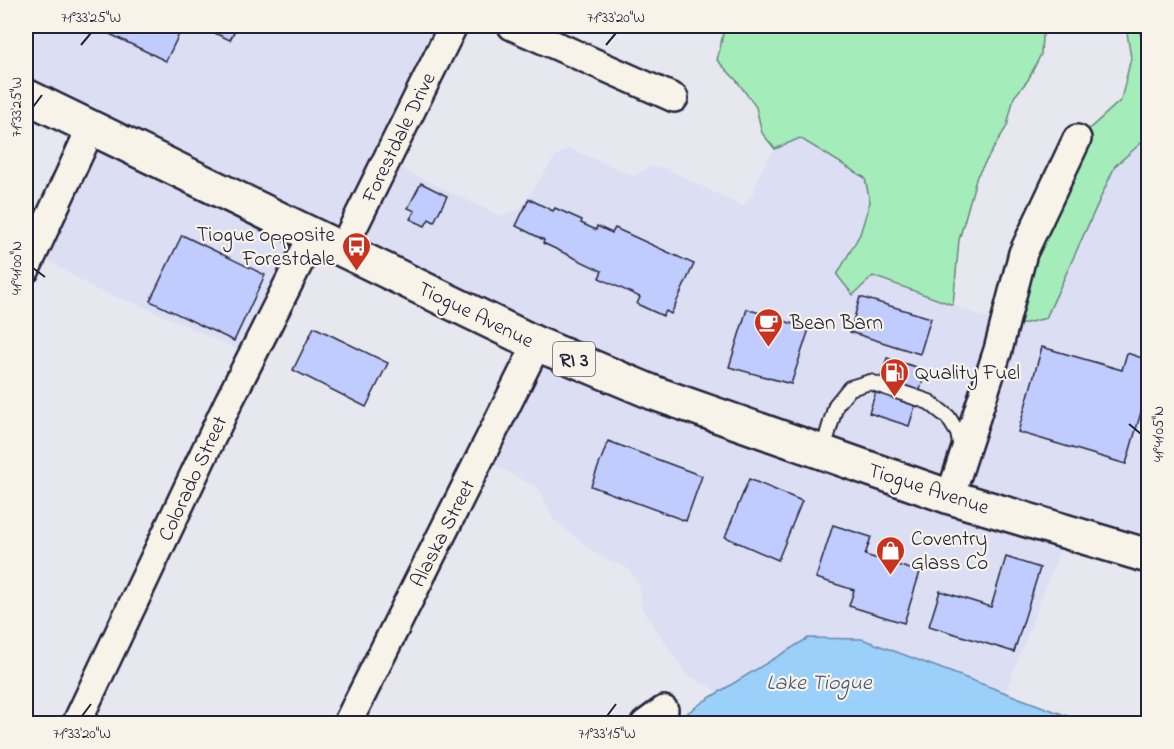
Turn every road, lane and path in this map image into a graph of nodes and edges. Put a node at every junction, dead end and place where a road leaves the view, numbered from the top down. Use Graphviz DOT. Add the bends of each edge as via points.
graph roads {
  1 [pos="453,26"];
  2 [pos="512,26"];
  3 [pos="26,96"];
  4 [pos="674,98"];
  5 [pos="91,128"];
  6 [pos="1077,139"];
  7 [pos="313,235"];
  8 [pos="343,248"];
  9 [pos="26,269"];
  10 [pos="537,344"];
  11 [pos="822,453"];
  12 [pos="963,458"];
  13 [pos="950,497"];
  14 [pos="1149,556"];
  15 [pos="76,723"];
  16 [pos="347,723"];
  1 -- 8 [label="street, Forestdale Drive"];
  2 -- 4 [label="street"];
  3 -- 5 [label="main road, Tiogue Avenue / RI 3"];
  5 -- 7 [label="main road, Tiogue Avenue / RI 3"];
  5 -- 9 [label="street"];
  6 -- 12 [label="street" via="1023,253 998,350"];
  7 -- 8 [label="main road, Tiogue Avenue / RI 3"];
  7 -- 15 [label="street, Colorado Street" via="228,403"];
  8 -- 10 [label="main road, Tiogue Avenue / RI 3"];
  10 -- 11 [label="main road, Tiogue Avenue / RI 3" via="654,393"];
  10 -- 16 [label="street, Alaska Street"];
  11 -- 12 [label="lane" via="836,405 850,388 870,382 929,402 948,417 958,433"];
  11 -- 13 [label="main road, Tiogue Avenue / RI 3"];
  12 -- 13 [label="street"];
  13 -- 14 [label="main road, Tiogue Avenue / RI 3"];
}
